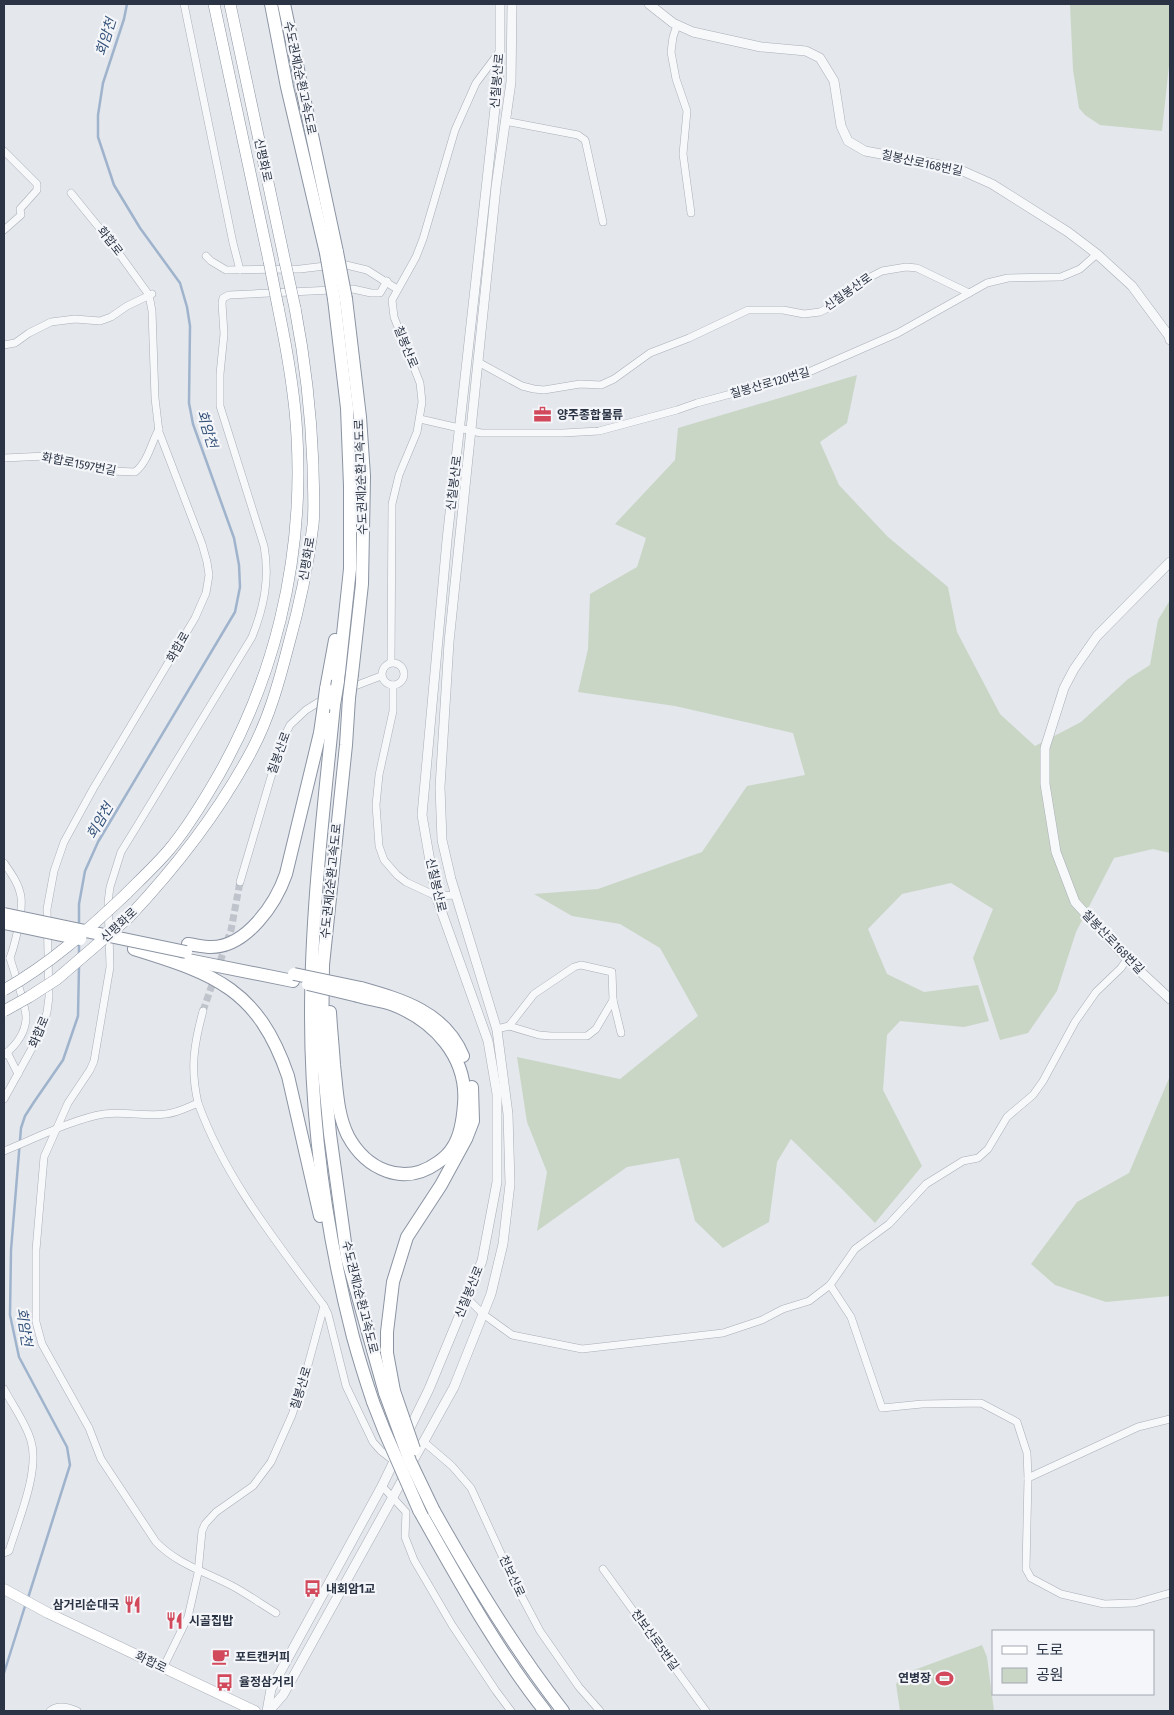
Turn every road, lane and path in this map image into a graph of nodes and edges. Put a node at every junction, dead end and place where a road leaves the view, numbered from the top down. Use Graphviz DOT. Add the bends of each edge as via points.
graph roads {
  1 [pos="184,4"];
  2 [pos="214,4"];
  3 [pos="230,4"];
  4 [pos="271,4"];
  5 [pos="284,4"];
  6 [pos="500,4"];
  7 [pos="512,4"];
  8 [pos="649,4"];
  9 [pos="677,25"];
  10 [pos="500,51"];
  11 [pos="505,121"];
  12 [pos="4,151"];
  13 [pos="72,194"];
  14 [pos="691,213"];
  15 [pos="602,222"];
  16 [pos="4,230"];
  17 [pos="331,253"];
  18 [pos="1097,254"];
  19 [pos="206,256"];
  20 [pos="240,270"];
  21 [pos="387,282"];
  22 [pos="397,289"];
  23 [pos="969,293"];
  24 [pos="150,295"];
  25 [pos="340,299"];
  26 [pos="1170,340"];
  27 [pos="4,345"];
  28 [pos="478,362"];
  29 [pos="420,420"];
  30 [pos="460,428"];
  31 [pos="159,429"];
  32 [pos="471,431"];
  33 [pos="4,458"];
  34 [pos="1170,562"];
  35 [pos="350,569"];
  36 [pos="391,662"];
  37 [pos="382,676"];
  38 [pos="393,685"];
  39 [pos="4,863"];
  40 [pos="240,882"];
  41 [pos="456,895"];
  42 [pos="436,896"];
  43 [pos="4,914"];
  44 [pos="4,923"];
  45 [pos="325,934"];
  46 [pos="186,955"];
  47 [pos="1127,959"];
  48 [pos="7,960"];
  49 [pos="4,990"];
  50 [pos="360,992"];
  51 [pos="1170,999"];
  52 [pos="613,1000"];
  53 [pos="4,1011"];
  54 [pos="203,1011"];
  55 [pos="509,1026"];
  56 [pos="496,1028"];
  57 [pos="621,1033"];
  58 [pos="5,1054"];
  59 [pos="18,1074"];
  60 [pos="4,1099"];
  61 [pos="198,1103"];
  62 [pos="57,1129"];
  63 [pos="4,1151"];
  64 [pos="830,1285"];
  65 [pos="467,1298"];
  66 [pos="324,1306"];
  67 [pos="483,1314"];
  68 [pos="353,1339"];
  69 [pos="4,1389"];
  70 [pos="389,1392"];
  71 [pos="1170,1419"];
  72 [pos="424,1442"];
  73 [pos="394,1461"];
  74 [pos="1028,1478"];
  75 [pos="382,1486"];
  76 [pos="394,1498"];
  77 [pos="4,1553"];
  78 [pos="603,1569"];
  79 [pos="198,1572"];
  80 [pos="4,1589"];
  81 [pos="1170,1593"];
  82 [pos="276,1613"];
  83 [pos="163,1668"];
  84 [pos="50,1711"];
  85 [pos="77,1711"];
  86 [pos="256,1711"];
  87 [pos="268,1711"];
  88 [pos="511,1711"];
  89 [pos="545,1711"];
  90 [pos="563,1711"];
  91 [pos="600,1711"];
  92 [pos="706,1711"];
  1 -- 20 [label="street"];
  2 -- 49 [label="highway, 신평화로, bridge" via="288,354 294,398 298,478 289,581 280,627 249,715 223,768 197,812 168,851 62,952"];
  3 -- 53 [label="highway, 신평화로, bridge" via="295,308 309,402 313,525 294,624 282,672 252,749 188,849 129,917 58,978"];
  4 -- 17 [label="highway, 수도권제2순환고속도로" via="287,87"];
  5 -- 17 [label="highway, 수도권제2순환고속도로"];
  6 -- 10 [label="street, 신칠봉산로"];
  7 -- 11 [label="street, 신칠봉산로" via="512,65"];
  8 -- 9 [label="street, 칠봉산로168번길"];
  9 -- 14 [label="street" via="671,52 687,111 684,154"];
  9 -- 18 [label="street, 칠봉산로168번길" via="693,32 761,47 806,51 820,58 834,81 841,126 848,141 865,151 956,168 992,184"];
  10 -- 22 [label="street, 칠봉산로" via="473,88 455,130 423,240"];
  10 -- 30 [label="street, 신칠봉산로"];
  11 -- 15 [label="street, 신칠봉산로" via="582,138 586,144"];
  11 -- 28 [label="street, 신칠봉산로"];
  12 -- 16 [label="street" via="37,184 38,190 20,209 21,215"];
  13 -- 24 [label="street, 화합로"];
  17 -- 25 [label="highway, 수도권제2순환고속도로, bridge"];
  18 -- 23 [label="street, 칠봉산로120번길" via="1080,269 1061,277 1008,278 987,283"];
  18 -- 26 [label="street, 칠봉산로168번길" via="1132,286"];
  19 -- 20 [label="street" via="226,270"];
  20 -- 21 [label="street" via="300,269 342,264 367,270"];
  21 -- 22 [label="street"];
  21 -- 62 [label="street" via="380,294 354,289 229,294 223,298 220,406 264,546 267,578 264,598 252,637 137,826 115,868 108,902 110,967 94,1061 68,1103"];
  22 -- 29 [label="street, 칠봉산로" via="392,311 420,383"];
  23 -- 28 [label="street, 신칠봉산로" via="917,268 882,271 859,283 820,312 748,310 650,353 614,380 601,385 534,389 522,386"];
  23 -- 32 [label="street, 칠봉산로120번길" via="898,334 834,363 677,410 583,433"];
  24 -- 27 [label="street" via="100,321 75,319 51,322 15,343"];
  24 -- 31 [label="street, 화합로"];
  25 -- 35 [label="highway, 수도권제2순환고속도로" via="350,486"];
  25 -- 45 [label="highway, 수도권제2순환고속도로, bridge" via="360,416 364,476 362,584"];
  28 -- 32 [label="street, 신칠봉산로"];
  29 -- 30 [label="street, 칠봉산로120번길"];
  29 -- 36 [label="street, 칠봉산로" via="399,475 392,504"];
  30 -- 32 [label="street, 칠봉산로120번길"];
  30 -- 42 [label="street, 신칠봉산로" via="422,815"];
  31 -- 33 [label="street, 화합로1597번길" via="146,460 135,472 111,471 46,456"];
  31 -- 59 [label="street, 화합로" via="202,544 209,575 206,593 176,652 64,842 54,871 47,909 47,1012 42,1030"];
  32 -- 41 [label="street, 신칠봉산로" via="449,642 440,787 442,840"];
  34 -- 47 [label="street, 칠봉산로168번길" via="1097,636 1074,669 1064,688 1045,748 1044,784 1056,852 1075,902"];
  35 -- 46 [label="highway, bridge" via="320,732 280,891 253,927 234,940"];
  35 -- 68 [label="highway, 수도권제2순환고속도로, bridge" via="316,877 311,1015 319,1162 336,1266"];
  36 -- 37 [label="street" via="382,669"];
  36 -- 38 [label="street" via="399,664 404,673 402,680"];
  37 -- 38 [label="street" via="386,683"];
  37 -- 40 [label="street, 칠봉산로" via="330,695 290,724 281,743"];
  38 -- 42 [label="street" via="393,711 376,805 379,846 384,860 396,875"];
  39 -- 48 [label="street" via="14,877 22,899 15,944"];
  41 -- 42 [label="street"];
  41 -- 56 [label="street, 신칠봉산로"];
  42 -- 65 [label="street, 신칠봉산로" via="488,1041 497,1094 497,1182 482,1261"];
  43 -- 46 [label="highway, bridge"];
  44 -- 46 [label="highway, bridge" via="134,949"];
  45 -- 50 [label="highway" via="338,1102 348,1136 369,1161 387,1172 406,1174 427,1169 448,1154 460,1131 465,1095 459,1065 442,1037 428,1024"];
  45 -- 70 [label="highway, 수도권제2순환고속도로" via="322,1050 347,1257"];
  46 -- 50 [label="highway, bridge"];
  46 -- 68 [label="highway" via="240,995 251,1007 281,1057 295,1104 332,1271"];
  47 -- 51 [label="street, 칠봉산로168번길"];
  47 -- 64 [label="street" via="1096,992 1075,1022 1043,1082 1007,1117 988,1149 978,1158 963,1161 926,1184 889,1224 855,1249"];
  48 -- 58 [label="street" via="26,1019 21,1035"];
  50 -- 70 [label="highway" via="401,999 443,1026 454,1038 465,1060 474,1105 473,1121 466,1139 406,1237 393,1282 387,1339"];
  52 -- 55 [label="street" via="596,1029 586,1036 539,1035"];
  52 -- 55 [label="street" via="612,972 577,966 534,994"];
  52 -- 57 [label="street"];
  54 -- 61 [label="street" via="193,1059"];
  55 -- 56 [label="street"];
  56 -- 67 [label="street, 신칠봉산로" via="508,1114 510,1184 504,1244"];
  58 -- 59 [label="street"];
  59 -- 60 [label="street, 화합로"];
  61 -- 62 [label="street" via="163,1115 102,1114"];
  61 -- 66 [label="street" via="214,1142 242,1194"];
  62 -- 63 [label="street"];
  62 -- 79 [label="street" via="46,1149 43,1164 36,1250 38,1334 89,1428 101,1459 156,1542 166,1553"];
  64 -- 67 [label="street" via="810,1301 723,1333 582,1349 512,1335"];
  64 -- 74 [label="street" via="851,1317 882,1408 981,1403 1017,1422 1027,1453"];
  65 -- 67 [label="street"];
  65 -- 73 [label="street, 신칠봉산로" via="429,1389"];
  66 -- 73 [label="street" via="346,1386 373,1442"];
  66 -- 79 [label="street, 칠봉산로" via="305,1376 279,1448 253,1486 216,1512 205,1524"];
  67 -- 72 [label="street, 신칠봉산로" via="454,1387"];
  68 -- 89 [label="highway, 수도권제2순환고속도로, bridge" via="373,1402 419,1510 499,1646"];
  69 -- 77 [label="street" via="31,1441 34,1471 9,1551"];
  70 -- 90 [label="highway, bridge" via="435,1505 452,1532 466,1567 535,1674"];
  71 -- 74 [label="street" via="1138,1427"];
  72 -- 76 [label="street, 신칠봉산로"];
  72 -- 91 [label="street, 천보산로" via="452,1466 470,1488 526,1607 568,1672"];
  73 -- 75 [label="street, 신칠봉산로"];
  74 -- 81 [label="street" via="1026,1570 1031,1578 1061,1594 1104,1604 1135,1603"];
  75 -- 76 [label="street"];
  75 -- 87 [label="street, 신칠봉산로" via="271,1689"];
  76 -- 87 [label="street, 신칠봉산로" via="283,1695"];
  76 -- 88 [label="street" via="406,1512 405,1537 421,1572 471,1654"];
  78 -- 92 [label="street, 천보산로5번길"];
  79 -- 82 [label="street" via="236,1588"];
  79 -- 83 [label="street, 칠봉산로" via="188,1617"];
  80 -- 83 [label="main road, 화합로"];
  83 -- 86 [label="main road, 화합로"];
  84 -- 85 [label="street" via="62,1706"];
}
